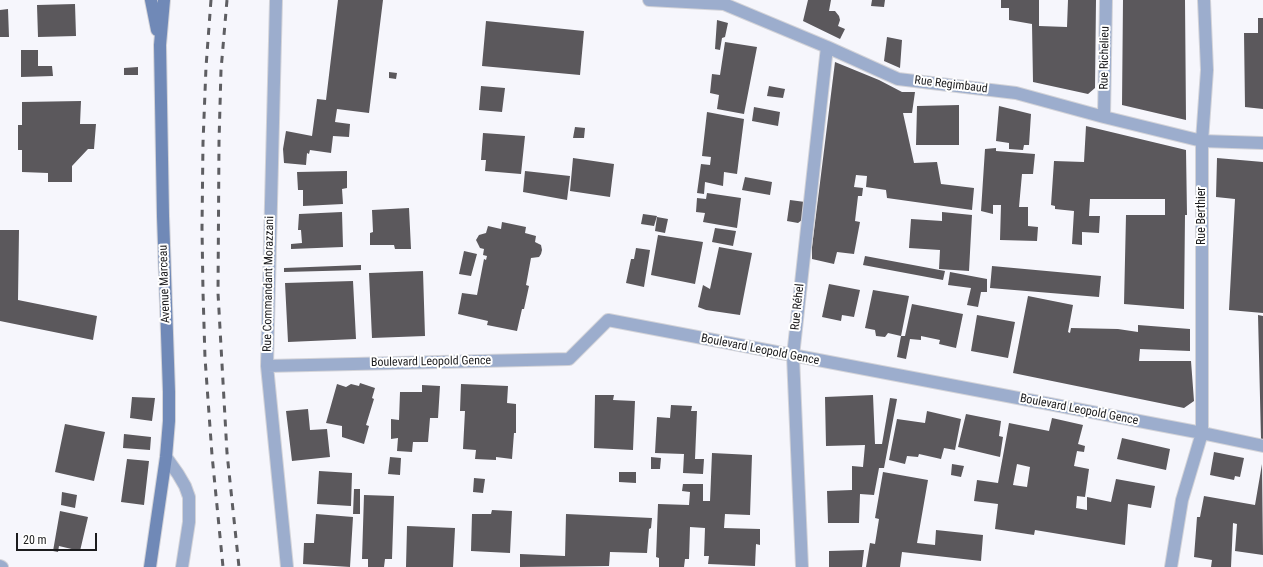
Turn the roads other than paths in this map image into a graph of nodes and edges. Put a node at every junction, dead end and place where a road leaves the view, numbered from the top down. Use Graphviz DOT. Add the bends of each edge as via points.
graph roads {
  1 [pos="152,0"];
  2 [pos="164,0"];
  3 [pos="276,0"];
  4 [pos="649,0"];
  5 [pos="1106,0"];
  6 [pos="1204,0"];
  7 [pos="160,45"];
  8 [pos="827,47"];
  9 [pos="1104,116"];
  10 [pos="1202,141"];
  11 [pos="1263,144"];
  12 [pos="793,356"];
  13 [pos="268,366"];
  14 [pos="1202,433"];
  15 [pos="1263,446"];
  16 [pos="166,457"];
  17 [pos="150,567"];
  18 [pos="182,567"];
  19 [pos="287,567"];
  20 [pos="802,567"];
  21 [pos="1171,567"];
  1 -- 7 [label="street"];
  2 -- 7 [label="street, Avenue Marceau"];
  3 -- 13 [label="street, Rue Commandant Morazzani"];
  4 -- 8 [label="street, Rue Regimbaud" via="724,4"];
  5 -- 9 [label="street, Rue Richelieu"];
  6 -- 10 [label="street, Rue Berthier" via="1208,70"];
  7 -- 16 [label="street, Avenue Marceau" via="169,392"];
  8 -- 9 [label="street, Rue Regimbaud" via="898,79 1016,93"];
  8 -- 12 [label="street, Rue Réhel"];
  9 -- 10 [label="street, Rue Regimbaud"];
  10 -- 11 [label="street, Rue Regimbaud"];
  10 -- 14 [label="street, Rue Berthier"];
  12 -- 13 [label="street, Boulevard Leopold Gence" via="608,320 569,359"];
  12 -- 14 [label="street, Boulevard Leopold Gence"];
  12 -- 20 [label="street, Rue Réhel"];
  13 -- 19 [label="street, Rue Commandant Morazzani"];
  14 -- 15 [label="street, Boulevard Leopold Gence"];
  14 -- 21 [label="street, Rue Berthier" via="1182,500"];
  16 -- 17 [label="street, Avenue Marceau"];
  16 -- 18 [label="street" via="185,486 189,497 189,522"];
}
